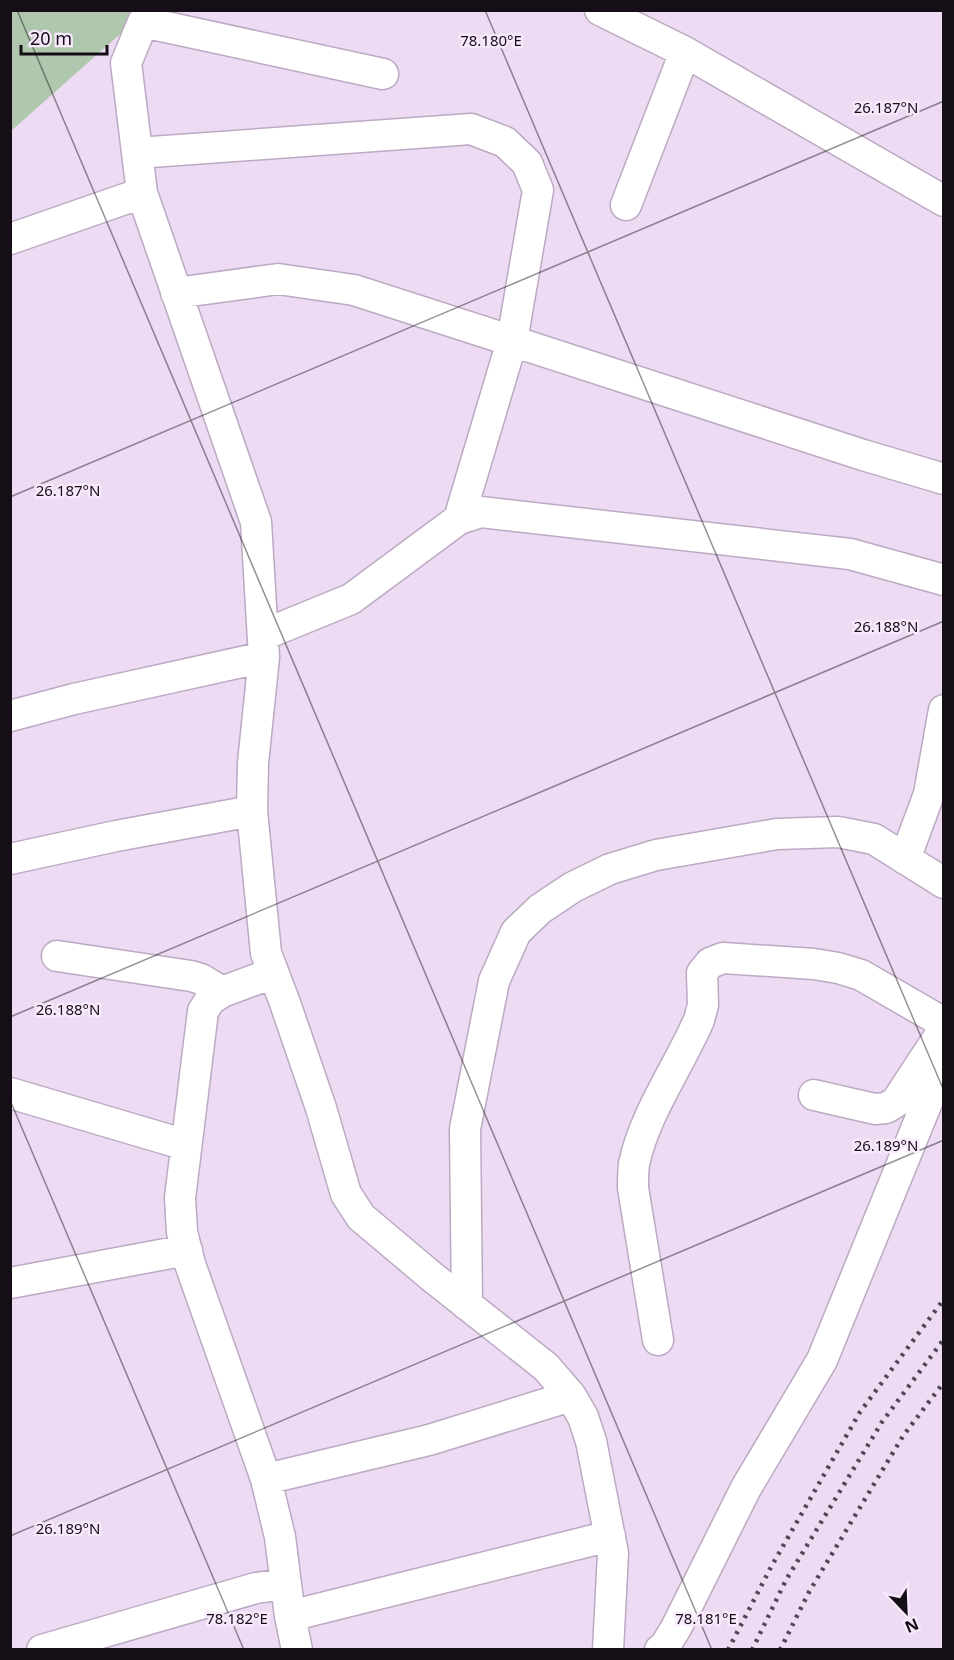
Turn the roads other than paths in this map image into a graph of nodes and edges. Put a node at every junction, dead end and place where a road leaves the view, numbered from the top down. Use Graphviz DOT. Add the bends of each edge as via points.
graph roads {
  1 [pos="600,10"];
  2 [pos="147,16"];
  3 [pos="685,52"];
  4 [pos="383,74"];
  5 [pos="137,153"];
  6 [pos="142,193"];
  7 [pos="944,201"];
  8 [pos="626,205"];
  9 [pos="10,239"];
  10 [pos="176,293"];
  11 [pos="512,341"];
  12 [pos="944,479"];
  13 [pos="459,519"];
  14 [pos="944,580"];
  15 [pos="263,646"];
  16 [pos="944,710"];
  17 [pos="10,716"];
  18 [pos="252,811"];
  19 [pos="10,859"];
  20 [pos="905,859"];
  21 [pos="944,883"];
  22 [pos="57,956"];
  23 [pos="273,973"];
  24 [pos="222,992"];
  25 [pos="944,1023"];
  26 [pos="944,1029"];
  27 [pos="944,1073"];
  28 [pos="10,1093"];
  29 [pos="814,1095"];
  30 [pos="186,1145"];
  31 [pos="187,1250"];
  32 [pos="10,1283"];
  33 [pos="466,1305"];
  34 [pos="658,1340"];
  35 [pos="571,1396"];
  36 [pos="266,1479"];
  37 [pos="610,1536"];
  38 [pos="286,1584"];
  39 [pos="290,1616"];
  40 [pos="42,1650"];
  41 [pos="297,1650"];
  42 [pos="608,1650"];
  43 [pos="660,1650"];
  1 -- 3 [label="street"];
  2 -- 4 [label="street"];
  2 -- 5 [label="street" via="126,63"];
  3 -- 7 [label="street"];
  3 -- 8 [label="street"];
  5 -- 6 [label="street"];
  5 -- 11 [label="street" via="471,129 505,142 527,163 538,190"];
  6 -- 9 [label="street"];
  6 -- 10 [label="street"];
  10 -- 11 [label="street" via="289,280 354,290"];
  10 -- 15 [label="street" via="255,522"];
  11 -- 12 [label="street"];
  11 -- 13 [label="street"];
  13 -- 14 [label="street" via="481,512 850,554"];
  13 -- 15 [label="street" via="351,598"];
  15 -- 17 [label="street"];
  15 -- 18 [label="street"];
  16 -- 20 [label="street" via="929,794"];
  18 -- 19 [label="street"];
  18 -- 23 [label="street" via="266,953"];
  20 -- 21 [label="street"];
  20 -- 33 [label="street" via="874,839 838,832 777,834 656,855 610,869 573,887 540,909 516,932 494,981 465,1129"];
  22 -- 24 [label="street" via="191,976"];
  23 -- 24 [label="street"];
  23 -- 33 [label="street" via="321,1108 346,1194 361,1217"];
  24 -- 30 [label="street" via="210,1000 204,1011"];
  25 -- 34 [label="street" via="861,975 838,968 723,958 710,963 702,973 703,1005 699,1020 650,1119 633,1167 633,1188"];
  26 -- 29 [label="street" via="896,1102 886,1108"];
  27 -- 43 [label="street" via="928,1100 822,1360 746,1488 676,1628"];
  28 -- 30 [label="street"];
  30 -- 31 [label="street" via="180,1198"];
  31 -- 32 [label="street"];
  31 -- 36 [label="street"];
  33 -- 35 [label="street" via="546,1366"];
  35 -- 36 [label="street" via="429,1440"];
  35 -- 37 [label="street" via="591,1441"];
  36 -- 38 [label="street"];
  37 -- 39 [label="street"];
  37 -- 42 [label="street" via="613,1553"];
  38 -- 39 [label="street"];
  38 -- 40 [label="street" via="256,1588"];
  39 -- 41 [label="street"];
}
